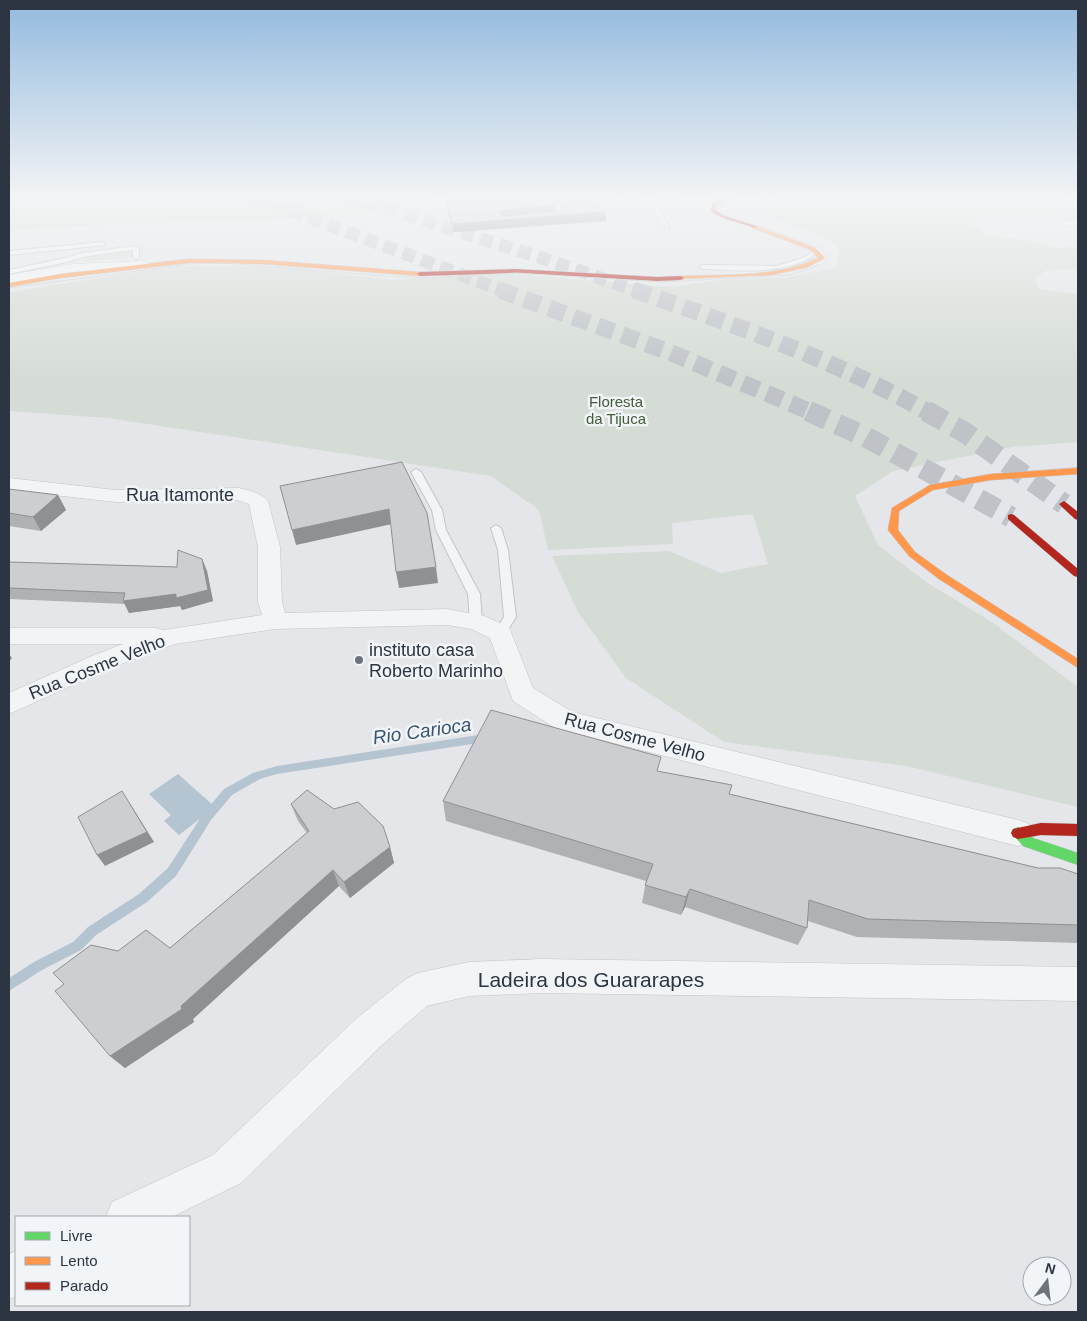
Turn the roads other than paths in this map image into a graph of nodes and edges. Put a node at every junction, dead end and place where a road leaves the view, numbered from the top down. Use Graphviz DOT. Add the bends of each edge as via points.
graph roads {
  1 [pos="76,258"];
  2 [pos="810,258"];
  3 [pos="822,258"];
  4 [pos="154,265"];
  5 [pos="702,267"];
  6 [pos="9,272"];
  7 [pos="9,279"];
  8 [pos="9,285"];
  9 [pos="1078,471"];
  10 [pos="416,472"];
  11 [pos="9,484"];
  12 [pos="1064,504"];
  13 [pos="1011,517"];
  14 [pos="1078,517"];
  15 [pos="496,528"];
  16 [pos="1078,574"];
  17 [pos="275,620"];
  18 [pos="488,627"];
  19 [pos="9,636"];
  20 [pos="172,636"];
  21 [pos="1078,664"];
  22 [pos="9,704"];
  23 [pos="1078,830"];
  24 [pos="1018,833"];
  25 [pos="1078,860"];
  26 [pos="1078,984"];
  27 [pos="128,1216"];
  1 -- 6 [label="lane"];
  2 -- 5 [label="lane" via="783,267"];
  3 -- 4 [label="main road" via="788,271 657,280 515,270 386,273 225,260"];
  4 -- 7 [label="street" via="73,268"];
  4 -- 8 [label="main road"];
  9 -- 21 [label="main road" via="991,477 930,488 895,510 893,530 912,554 943,577"];
  10 -- 18 [label="lane" via="437,510 441,530"];
  11 -- 17 [label="street, Rua Itamonte" via="116,496 239,494 251,497 258,501 269,547 270,602"];
  12 -- 14 [label="main road"];
  13 -- 16 [label="main road"];
  15 -- 18 [label="lane" via="504,550 510,617"];
  17 -- 18 [label="street, Rua Cosme Velho" via="447,617"];
  17 -- 20 [label="street, Rua Cosme Velho"];
  18 -- 24 [label="street, Rua Cosme Velho" via="522,694 564,721"];
  19 -- 20 [label="street"];
  20 -- 22 [label="street, Rua Cosme Velho" via="101,662"];
  23 -- 24 [label="main road, Rua Cosme Velho" via="1041,828"];
  24 -- 25 [label="main road, Rua Cosme Velho" via="1028,842"];
  26 -- 27 [label="street, Ladeira dos Guararapes" via="541,976 469,979 418,991 370,1031 228,1169"];
}
